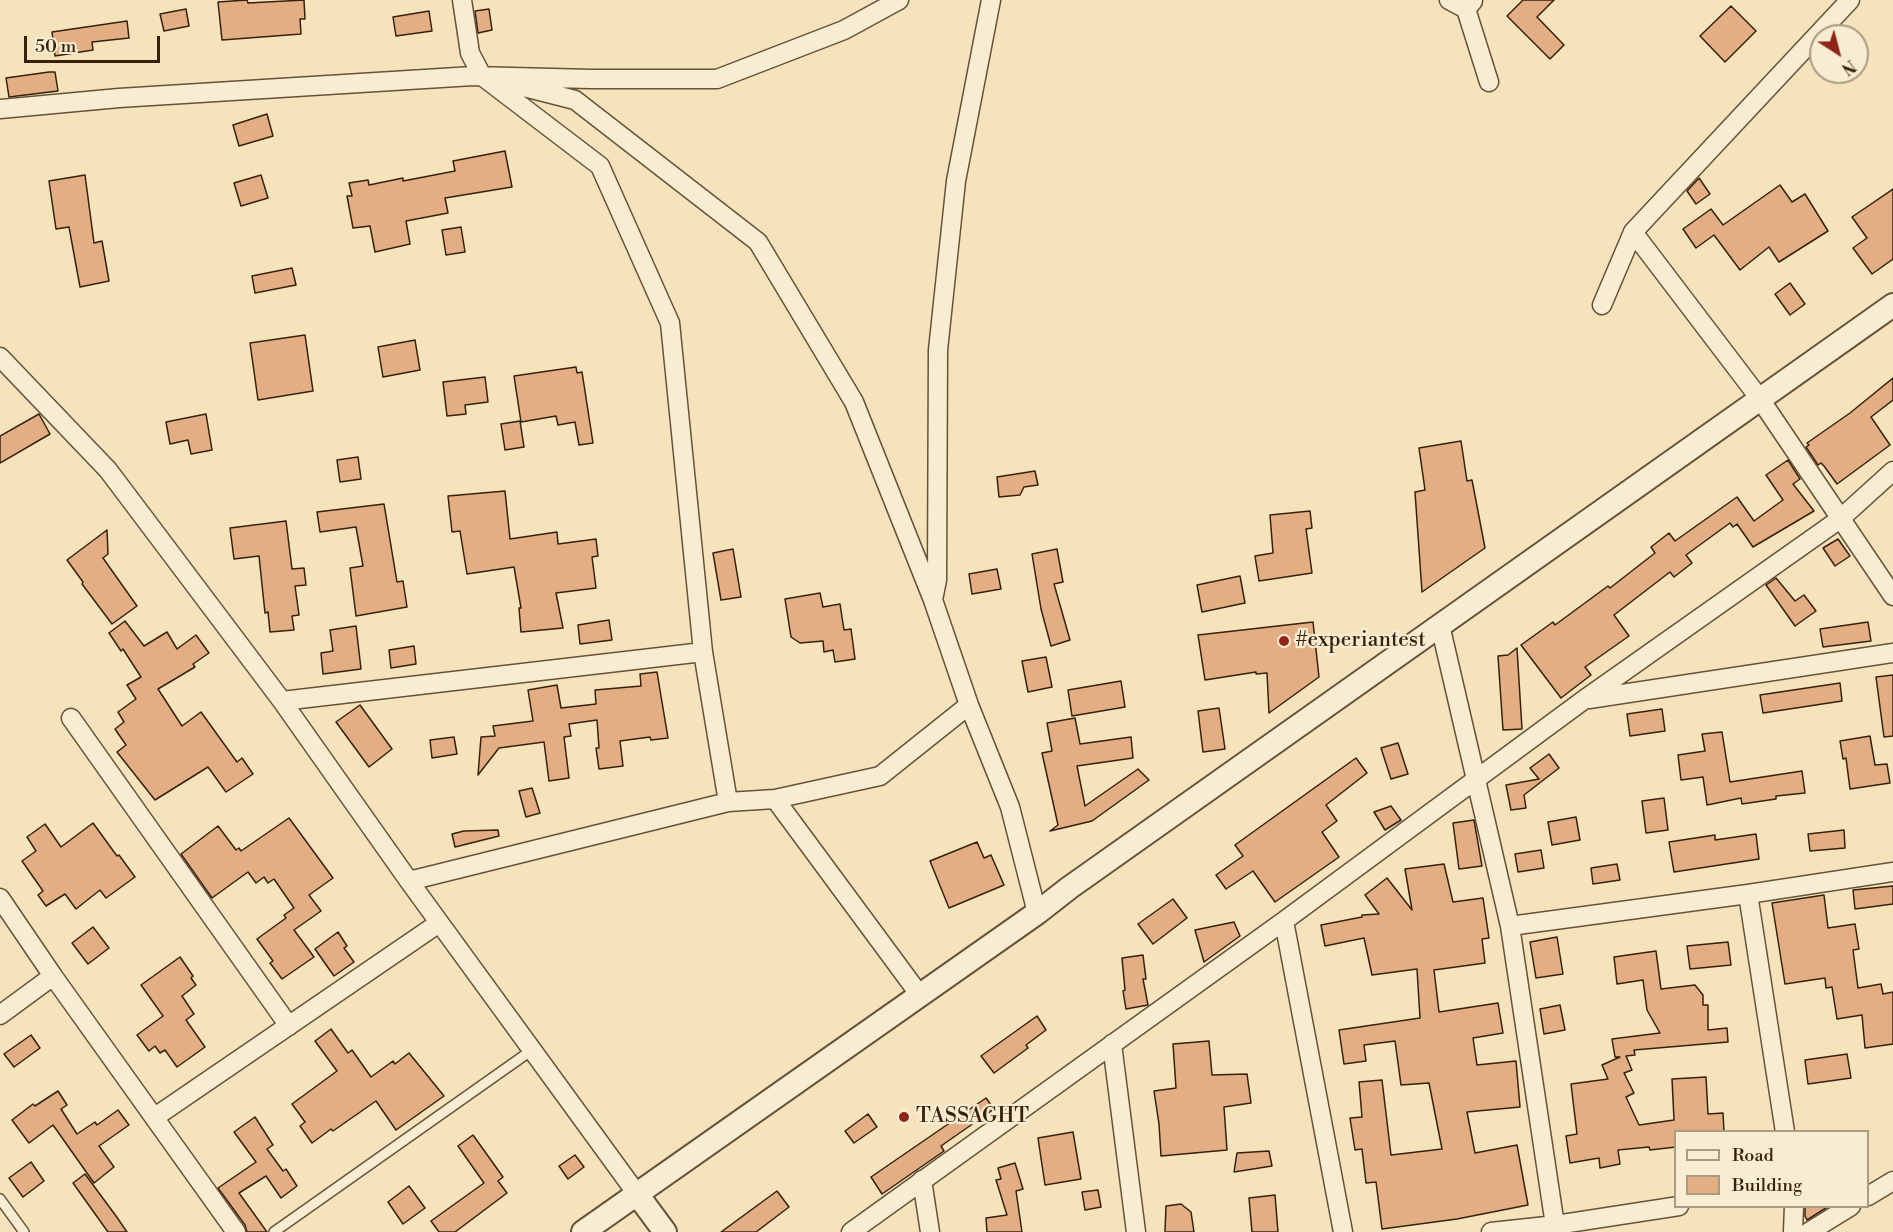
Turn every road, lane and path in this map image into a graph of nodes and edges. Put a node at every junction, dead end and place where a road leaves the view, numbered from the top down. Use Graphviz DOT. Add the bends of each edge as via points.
graph roads {
  1 [pos="462,0"];
  2 [pos="899,0"];
  3 [pos="991,0"];
  4 [pos="1449,0"];
  5 [pos="1848,1"];
  6 [pos="1469,3"];
  7 [pos="483,76"];
  8 [pos="1489,82"];
  9 [pos="0,109"];
  10 [pos="1633,232"];
  11 [pos="1602,304"];
  12 [pos="1893,305"];
  13 [pos="0,357"];
  14 [pos="1760,399"];
  15 [pos="1893,471"];
  16 [pos="1840,519"];
  17 [pos="1893,597"];
  18 [pos="933,600"];
  19 [pos="1440,626"];
  20 [pos="703,652"];
  21 [pos="1893,652"];
  22 [pos="1585,699"];
  23 [pos="282,701"];
  24 [pos="969,705"];
  25 [pos="71,718"];
  26 [pos="1477,780"];
  27 [pos="775,799"];
  28 [pos="728,802"];
  29 [pos="1893,872"];
  30 [pos="408,881"];
  31 [pos="1748,894"];
  32 [pos="0,898"];
  33 [pos="1037,913"];
  34 [pos="1284,921"];
  35 [pos="439,923"];
  36 [pos="1510,926"];
  37 [pos="53,976"];
  38 [pos="919,994"];
  39 [pos="0,1015"];
  40 [pos="289,1026"];
  41 [pos="1112,1044"];
  42 [pos="532,1050"];
  43 [pos="155,1117"];
  44 [pos="1785,1130"];
  45 [pos="1893,1179"];
  46 [pos="922,1180"];
  47 [pos="1869,1180"];
  48 [pos="637,1194"];
  49 [pos="1869,1196"];
  50 [pos="0,1199"];
  51 [pos="1674,1207"];
  52 [pos="1794,1208"];
  53 [pos="1848,1208"];
  54 [pos="1556,1228"];
  55 [pos="24,1232"];
  56 [pos="236,1232"];
  57 [pos="274,1232"];
  58 [pos="583,1232"];
  59 [pos="665,1232"];
  60 [pos="851,1232"];
  61 [pos="930,1232"];
  62 [pos="1136,1232"];
  63 [pos="1343,1232"];
  64 [pos="1491,1232"];
  65 [pos="1793,1232"];
  66 [pos="1809,1232"];
  1 -- 7 [label="street" via="470,53"];
  2 -- 7 [label="street" via="844,30 717,79"];
  3 -- 18 [label="street" via="956,181 938,350 937,580"];
  4 -- 6 [label="street"];
  5 -- 10 [label="street"];
  6 -- 8 [label="street"];
  7 -- 9 [label="street"];
  7 -- 18 [label="street" via="575,100 758,242 854,402"];
  7 -- 20 [label="street" via="600,166 670,323"];
  10 -- 11 [label="street"];
  10 -- 14 [label="street"];
  12 -- 14 [label="street"];
  13 -- 23 [label="street" via="108,470"];
  14 -- 16 [label="street"];
  14 -- 19 [label="street"];
  15 -- 16 [label="street"];
  16 -- 17 [label="street"];
  16 -- 22 [label="street"];
  18 -- 24 [label="street"];
  19 -- 26 [label="street"];
  19 -- 33 [label="street"];
  20 -- 23 [label="street"];
  20 -- 28 [label="street"];
  21 -- 22 [label="street"];
  22 -- 26 [label="street"];
  23 -- 30 [label="street"];
  24 -- 27 [label="street" via="880,776"];
  24 -- 33 [label="street" via="1011,807"];
  25 -- 40 [label="street"];
  26 -- 34 [label="street"];
  26 -- 36 [label="street"];
  27 -- 28 [label="street"];
  27 -- 38 [label="street"];
  28 -- 30 [label="street"];
  29 -- 31 [label="street"];
  30 -- 35 [label="street"];
  31 -- 36 [label="street"];
  31 -- 44 [label="street"];
  32 -- 37 [label="street"];
  33 -- 38 [label="street"];
  34 -- 41 [label="street"];
  34 -- 63 [label="street"];
  35 -- 40 [label="street"];
  35 -- 42 [label="street"];
  36 -- 54 [label="street"];
  37 -- 39 [label="street"];
  37 -- 43 [label="street"];
  38 -- 48 [label="street"];
  40 -- 43 [label="street"];
  41 -- 46 [label="street"];
  41 -- 62 [label="street"];
  42 -- 48 [label="street"];
  42 -- 57 [label="lane"];
  43 -- 56 [label="street"];
  45 -- 47 [label="street"];
  45 -- 49 [label="street"];
  46 -- 60 [label="street"];
  46 -- 61 [label="street"];
  48 -- 58 [label="street"];
  48 -- 59 [label="street"];
  50 -- 55 [label="lane"];
  51 -- 54 [label="street"];
  52 -- 65 [label="street"];
  53 -- 66 [label="street"];
  54 -- 64 [label="street"];
}
